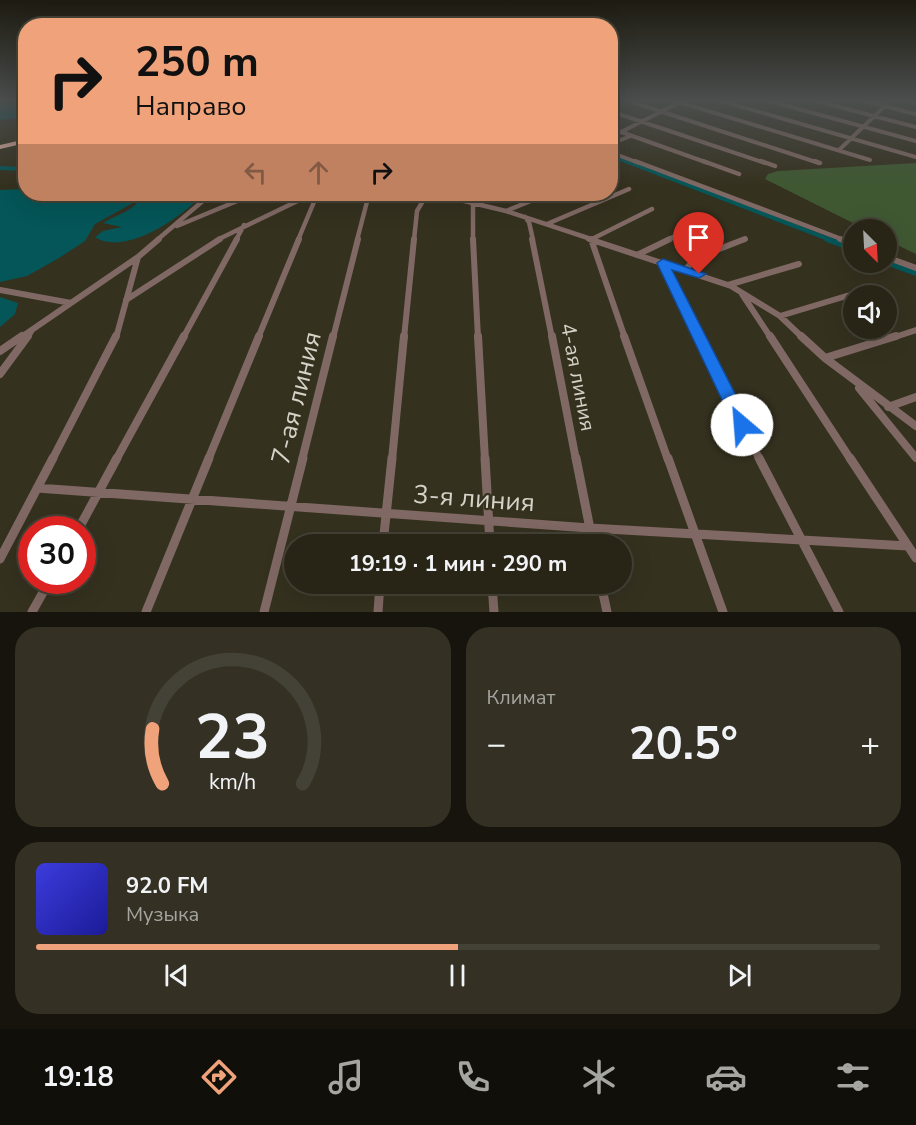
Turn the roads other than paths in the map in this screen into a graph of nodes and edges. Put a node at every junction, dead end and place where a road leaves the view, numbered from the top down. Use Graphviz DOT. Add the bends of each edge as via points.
graph roads {
  1 [pos="628,129"];
  2 [pos="664,129"];
  3 [pos="713,129"];
  4 [pos="770,129"];
  5 [pos="819,129"];
  6 [pos="862,129"];
  7 [pos="870,129"];
  8 [pos="618,131"];
  9 [pos="621,132"];
  10 [pos="632,136"];
  11 [pos="852,138"];
  12 [pos="618,141"];
  13 [pos="916,141"];
  14 [pos="18,144"];
  15 [pos="0,148"];
  16 [pos="839,150"];
  17 [pos="618,155"];
  18 [pos="916,157"];
  19 [pos="870,160"];
  20 [pos="820,163"];
  21 [pos="775,166"];
  22 [pos="739,174"];
  23 [pos="629,189"];
  24 [pos="618,194"];
  25 [pos="203,201"];
  26 [pos="238,201"];
  27 [pos="297,201"];
  28 [pos="367,201"];
  29 [pos="423,201"];
  30 [pos="468,201"];
  31 [pos="531,201"];
  32 [pos="601,201"];
  33 [pos="314,202"];
  34 [pos="473,202"];
  35 [pos="652,209"];
  36 [pos="506,211"];
  37 [pos="525,217"];
  38 [pos="706,221"];
  39 [pos="547,224"];
  40 [pos="244,225"];
  41 [pos="173,229"];
  42 [pos="745,239"];
  43 [pos="590,240"];
  44 [pos="843,240"];
  45 [pos="637,255"];
  46 [pos="138,257"];
  47 [pos="897,261"];
  48 [pos="663,263"];
  49 [pos="799,264"];
  50 [pos="916,268"];
  51 [pos="685,270"];
  52 [pos="728,285"];
  53 [pos="0,290"];
  54 [pos="740,291"];
  55 [pos="843,297"];
  56 [pos="125,300"];
  57 [pos="72,304"];
  58 [pos="780,316"];
  59 [pos="32,329"];
  60 [pos="916,330"];
  61 [pos="0,351"];
  62 [pos="825,358"];
  63 [pos="0,374"];
  64 [pos="852,379"];
  65 [pos="916,397"];
  66 [pos="888,407"];
  67 [pos="916,426"];
  68 [pos="916,458"];
  69 [pos="38,488"];
  70 [pos="98,493"];
  71 [pos="191,501"];
  72 [pos="290,506"];
  73 [pos="386,512"];
  74 [pos="86,516"];
  75 [pos="488,520"];
  76 [pos="589,528"];
  77 [pos="384,534"];
  78 [pos="489,534"];
  79 [pos="590,534"];
  80 [pos="694,534"];
  81 [pos="802,541"];
  82 [pos="908,546"];
  83 [pos="916,558"];
  84 [pos="0,559"];
  85 [pos="43,594"];
  86 [pos="379,594"];
  87 [pos="493,594"];
  88 [pos="604,594"];
  89 [pos="33,612"];
  90 [pos="146,612"];
  91 [pos="264,612"];
  92 [pos="378,612"];
  93 [pos="494,612"];
  94 [pos="608,612"];
  95 [pos="723,612"];
  96 [pos="840,612"];
  1 -- 9 [label="street"];
  2 -- 21 [label="street"];
  3 -- 20 [label="street"];
  4 -- 16 [label="street"];
  5 -- 11 [label="street"];
  6 -- 11 [label="street"];
  7 -- 13 [label="street"];
  8 -- 9 [label="street"];
  9 -- 10 [label="street"];
  10 -- 12 [label="street"];
  10 -- 22 [label="street"];
  11 -- 16 [label="street"];
  11 -- 18 [label="street"];
  14 -- 15 [label="highway"];
  16 -- 19 [label="street"];
  17 -- 44 [label="street"];
  23 -- 24 [label="street"];
  25 -- 41 [label="street"];
  26 -- 41 [label="street"];
  27 -- 40 [label="street"];
  28 -- 72 [label="street, 7-ая линия"];
  29 -- 73 [label="street" via="417,211"];
  30 -- 34 [label="street"];
  31 -- 36 [label="street"];
  32 -- 39 [label="street"];
  33 -- 71 [label="street"];
  34 -- 36 [label="street"];
  34 -- 75 [label="street"];
  35 -- 43 [label="street"];
  36 -- 37 [label="street"];
  37 -- 39 [label="street"];
  37 -- 76 [label="street, 4-ая линия"];
  38 -- 45 [label="street"];
  39 -- 43 [label="street"];
  40 -- 56 [label="street"];
  40 -- 70 [label="street"];
  41 -- 46 [label="street"];
  42 -- 51 [label="street" via="696,258"];
  43 -- 45 [label="street"];
  43 -- 80 [label="street"];
  45 -- 48 [label="street"];
  46 -- 56 [label="street"];
  46 -- 57 [label="street"];
  47 -- 50 [label="street"];
  48 -- 51 [label="street"];
  48 -- 81 [label="street"];
  49 -- 52 [label="street"];
  51 -- 52 [label="street"];
  52 -- 54 [label="street"];
  53 -- 57 [label="street"];
  54 -- 58 [label="street"];
  54 -- 82 [label="street"];
  55 -- 58 [label="street"];
  56 -- 69 [label="street" via="117,335"];
  57 -- 59 [label="street"];
  58 -- 62 [label="street"];
  59 -- 61 [label="street"];
  59 -- 63 [label="street"];
  60 -- 62 [label="street"];
  62 -- 64 [label="street"];
  64 -- 66 [label="street"];
  64 -- 68 [label="street"];
  65 -- 66 [label="street"];
  66 -- 67 [label="street"];
  69 -- 70 [label="street, 3-я линия"];
  69 -- 84 [label="street"];
  70 -- 71 [label="street, 3-я линия"];
  70 -- 74 [label="street"];
  71 -- 72 [label="street, 3-я линия"];
  71 -- 90 [label="street"];
  72 -- 73 [label="street, 3-я линия"];
  72 -- 91 [label="street, 7-ая линия"];
  73 -- 75 [label="street, 3-я линия"];
  73 -- 77 [label="street"];
  75 -- 76 [label="street, 3-я линия"];
  75 -- 78 [label="street"];
  76 -- 79 [label="street, 4-ая линия"];
  76 -- 80 [label="street, 3-я линия"];
  80 -- 81 [label="street, 3-я линия"];
  80 -- 95 [label="street"];
  81 -- 82 [label="street, 3-я линия"];
  81 -- 96 [label="street"];
  82 -- 83 [label="street"];
  85 -- 89 [label="street"];
  86 -- 92 [label="street"];
  87 -- 93 [label="street"];
  88 -- 94 [label="street"];
}
